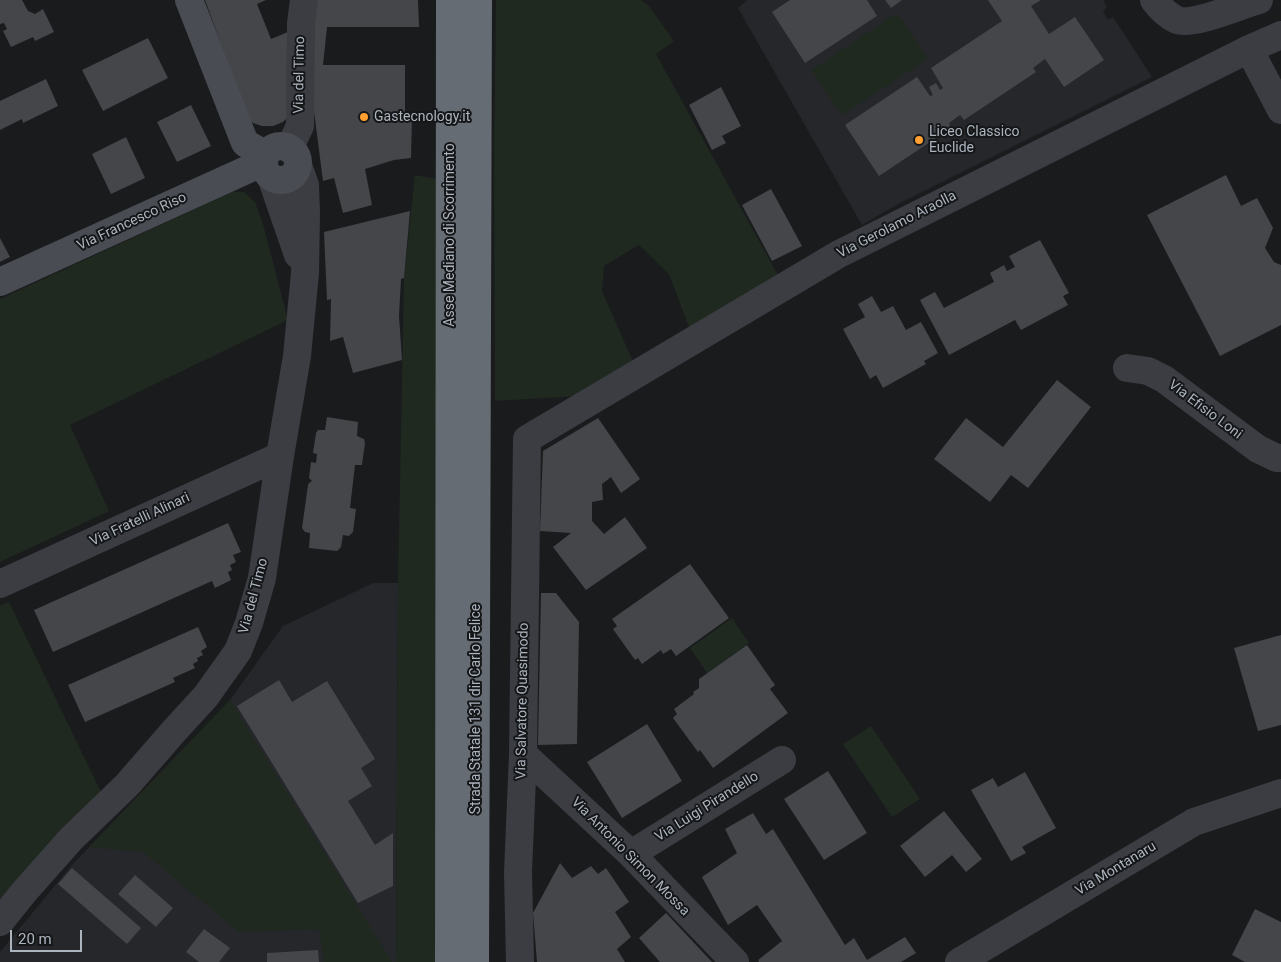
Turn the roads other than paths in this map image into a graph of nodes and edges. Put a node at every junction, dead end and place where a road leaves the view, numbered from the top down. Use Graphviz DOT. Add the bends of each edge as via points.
graph roads {
  1 [pos="189,0"];
  2 [pos="304,0"];
  3 [pos="450,0"];
  4 [pos="478,0"];
  5 [pos="1154,0"];
  6 [pos="1259,0"];
  7 [pos="1268,0"];
  8 [pos="1281,6"];
  9 [pos="1281,35"];
  10 [pos="1249,50"];
  11 [pos="1281,110"];
  12 [pos="278,161"];
  13 [pos="0,282"];
  14 [pos="1127,368"];
  15 [pos="527,440"];
  16 [pos="280,456"];
  17 [pos="477,456"];
  18 [pos="1281,458"];
  19 [pos="450,470"];
  20 [pos="0,584"];
  21 [pos="523,754"];
  22 [pos="782,760"];
  23 [pos="1281,793"];
  24 [pos="631,854"];
  25 [pos="0,922"];
  26 [pos="449,962"];
  27 [pos="476,962"];
  28 [pos="520,962"];
  29 [pos="735,962"];
  30 [pos="959,962"];
  1 -- 12 [label="street" via="245,144"];
  2 -- 12 [label="street, Via del Timo" via="300,126"];
  3 -- 19 [label="highway, Asse Mediano di Scorrimento"];
  4 -- 17 [label="highway, Asse Mediano di Scorrimento"];
  5 -- 6 [label="street" via="1178,21 1198,20"];
  7 -- 8 [label="street"];
  9 -- 10 [label="street, Via Gerolamo Araolla"];
  10 -- 11 [label="street"];
  10 -- 15 [label="street, Via Gerolamo Araolla" via="839,254"];
  12 -- 13 [label="street, Via Francesco Riso"];
  12 -- 16 [label="street, Via del Timo" via="306,185 305,272 297,356"];
  14 -- 18 [label="street, Via Efisio Loni" via="1148,371 1164,379 1258,449"];
  15 -- 21 [label="street, Via Salvatore Quasimodo"];
  16 -- 20 [label="street, Via Fratelli Alinari"];
  16 -- 25 [label="street, Via del Timo" via="262,578 238,651 206,696 127,785 71,839"];
  17 -- 27 [label="highway, Strada Statale 131 dir Carlo Felice"];
  19 -- 26 [label="highway, Strada Statale 131 dir Carlo Felice"];
  21 -- 24 [label="street, Via Antonio Simon Mossa"];
  21 -- 28 [label="street, Via Salvatore Quasimodo" via="518,872"];
  22 -- 24 [label="street, Via Luigi Pirandello"];
  23 -- 30 [label="street, Via Montanaru" via="1194,822"];
  24 -- 29 [label="street, Via Antonio Simon Mossa"];
}
